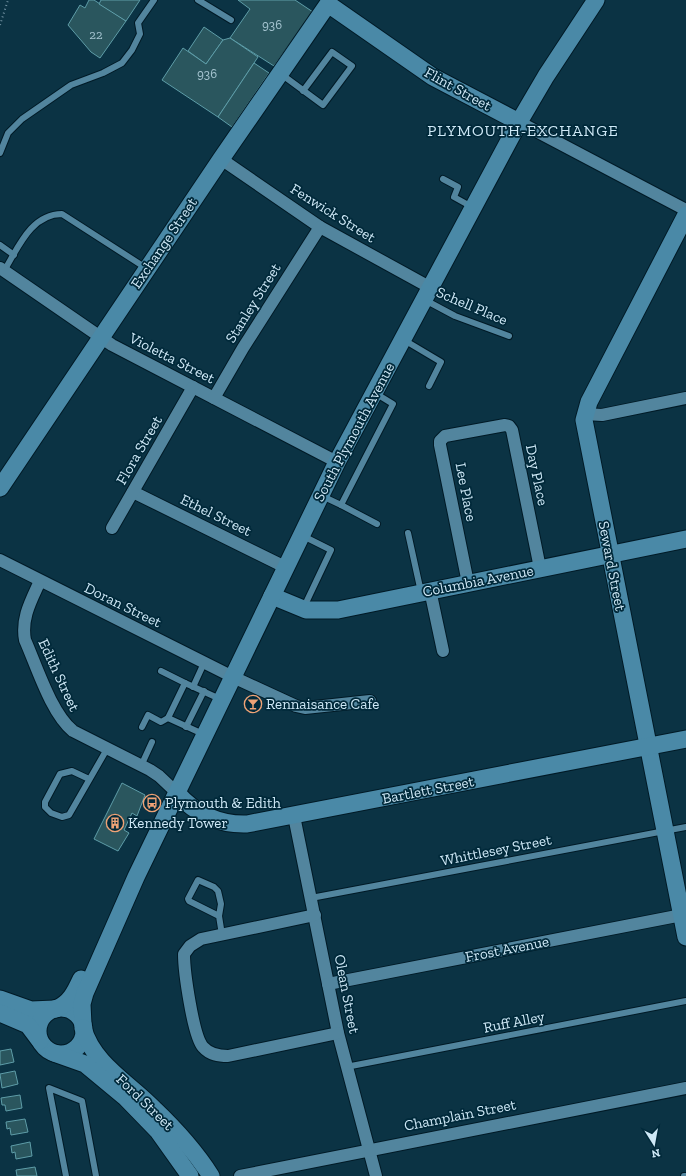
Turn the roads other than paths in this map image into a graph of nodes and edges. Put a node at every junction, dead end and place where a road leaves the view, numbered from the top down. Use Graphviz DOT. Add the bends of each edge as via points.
graph roads {
  1 [pos="154,0"];
  2 [pos="198,0"];
  3 [pos="596,0"];
  4 [pos="327,1"];
  5 [pos="231,20"];
  6 [pos="280,73"];
  7 [pos="303,91"];
  8 [pos="519,122"];
  9 [pos="0,153"];
  10 [pos="221,159"];
  11 [pos="444,179"];
  12 [pos="474,208"];
  13 [pos="686,210"];
  14 [pos="686,215"];
  15 [pos="320,226"];
  16 [pos="0,245"];
  17 [pos="14,255"];
  18 [pos="2,269"];
  19 [pos="147,269"];
  20 [pos="428,294"];
  21 [pos="509,336"];
  22 [pos="101,338"];
  23 [pos="404,340"];
  24 [pos="429,386"];
  25 [pos="193,387"];
  26 [pos="375,392"];
  27 [pos="214,398"];
  28 [pos="686,398"];
  29 [pos="585,414"];
  30 [pos="472,431"];
  31 [pos="337,462"];
  32 [pos="0,488"];
  33 [pos="133,492"];
  34 [pos="320,496"];
  35 [pos="340,505"];
  36 [pos="377,524"];
  37 [pos="112,528"];
  38 [pos="408,533"];
  39 [pos="301,535"];
  40 [pos="686,539"];
  41 [pos="610,555"];
  42 [pos="0,560"];
  43 [pos="285,567"];
  44 [pos="540,568"];
  45 [pos="40,581"];
  46 [pos="468,583"];
  47 [pos="425,591"];
  48 [pos="272,596"];
  49 [pos="304,608"];
  50 [pos="443,651"];
  51 [pos="204,663"];
  52 [pos="161,671"];
  53 [pos="232,677"];
  54 [pos="185,683"];
  55 [pos="193,686"];
  56 [pos="204,691"];
  57 [pos="222,700"];
  58 [pos="370,702"];
  59 [pos="168,718"];
  60 [pos="142,727"];
  61 [pos="186,727"];
  62 [pos="205,735"];
  63 [pos="686,739"];
  64 [pos="152,742"];
  65 [pos="648,747"];
  66 [pos="107,748"];
  67 [pos="141,766"];
  68 [pos="89,779"];
  69 [pos="177,793"];
  70 [pos="294,816"];
  71 [pos="686,827"];
  72 [pos="665,831"];
  73 [pos="136,877"];
  74 [pos="311,898"];
  75 [pos="315,915"];
  76 [pos="684,915"];
  77 [pos="219,916"];
  78 [pos="222,935"];
  79 [pos="686,937"];
  80 [pos="328,984"];
  81 [pos="0,999"];
  82 [pos="686,1001"];
  83 [pos="55,1009"];
  84 [pos="0,1013"];
  85 [pos="83,1027"];
  86 [pos="338,1034"];
  87 [pos="40,1041"];
  88 [pos="54,1053"];
  89 [pos="346,1068"];
  90 [pos="686,1088"];
  91 [pos="369,1149"];
  92 [pos="66,1176"];
  93 [pos="96,1176"];
  94 [pos="190,1176"];
  95 [pos="211,1176"];
  96 [pos="240,1176"];
  97 [pos="376,1176"];
  1 -- 9 [label="lane" via="138,23 140,34 122,63 71,85 22,119 8,133"];
  2 -- 5 [label="lane"];
  3 -- 8 [label="street, South Plymouth Avenue"];
  4 -- 6 [label="street, Exchange Street"];
  4 -- 8 [label="street, Flint Street" via="433,77"];
  6 -- 7 [label="lane"];
  6 -- 10 [label="street, Exchange Street"];
  7 -- 7 [label="lane" via="323,105 352,66 332,52"];
  8 -- 12 [label="street, South Plymouth Avenue"];
  8 -- 13 [label="street, Flint Street"];
  10 -- 15 [label="street, Fenwick Street"];
  10 -- 19 [label="street, Exchange Street"];
  11 -- 12 [label="lane" via="458,187 454,197"];
  12 -- 20 [label="street, South Plymouth Avenue"];
  14 -- 29 [label="street, Seward Street"];
  15 -- 20 [label="street, Fenwick Street"];
  15 -- 27 [label="street, Stanley Street"];
  16 -- 17 [label="lane"];
  17 -- 18 [label="lane"];
  17 -- 19 [label="lane" via="32,227 43,218 62,214"];
  18 -- 22 [label="street, Violetta Street"];
  19 -- 22 [label="street, Exchange Street"];
  20 -- 21 [label="lane, Schell Place" via="456,316"];
  20 -- 23 [label="street, South Plymouth Avenue"];
  22 -- 25 [label="street, Violetta Street"];
  22 -- 32 [label="street, Exchange Street"];
  23 -- 24 [label="lane" via="441,362"];
  23 -- 26 [label="street, South Plymouth Avenue"];
  25 -- 27 [label="street, Violetta Street"];
  25 -- 33 [label="street, Flora Street"];
  26 -- 31 [label="street, South Plymouth Avenue"];
  26 -- 35 [label="lane" via="393,404"];
  27 -- 31 [label="street, Violetta Street"];
  28 -- 29 [label="street" via="598,415"];
  29 -- 41 [label="street, Seward Street" via="584,425"];
  30 -- 44 [label="street, Day Place" via="505,425 512,430"];
  30 -- 46 [label="street, Lee Place" via="445,436 440,441"];
  31 -- 34 [label="street, South Plymouth Avenue"];
  33 -- 37 [label="street, Flora Street"];
  33 -- 43 [label="street, Ethel Street"];
  34 -- 35 [label="lane"];
  34 -- 39 [label="street, South Plymouth Avenue"];
  35 -- 36 [label="lane"];
  38 -- 47 [label="lane"];
  39 -- 43 [label="street, South Plymouth Avenue"];
  39 -- 49 [label="lane" via="331,550"];
  40 -- 41 [label="street, Columbia Avenue"];
  41 -- 44 [label="street, Columbia Avenue"];
  41 -- 65 [label="street, Seward Street"];
  42 -- 45 [label="street, Doran Street"];
  43 -- 48 [label="street, South Plymouth Avenue"];
  44 -- 46 [label="street, Columbia Avenue"];
  45 -- 51 [label="street, Doran Street"];
  45 -- 66 [label="street, Edith Street" via="25,615 22,628 25,640 63,724 73,732"];
  46 -- 47 [label="street, Columbia Avenue"];
  47 -- 49 [label="street, Columbia Avenue" via="338,610"];
  47 -- 50 [label="street"];
  48 -- 49 [label="street, Columbia Avenue"];
  48 -- 53 [label="street, South Plymouth Avenue"];
  51 -- 53 [label="street, Doran Street"];
  51 -- 55 [label="lane"];
  52 -- 54 [label="lane"];
  53 -- 57 [label="street, South Plymouth Avenue"];
  53 -- 58 [label="street, Doran Street" via="300,708"];
  54 -- 55 [label="lane"];
  54 -- 59 [label="lane" via="178,702"];
  55 -- 56 [label="lane"];
  56 -- 57 [label="lane"];
  56 -- 61 [label="lane" via="192,709"];
  57 -- 62 [label="street, South Plymouth Avenue"];
  59 -- 60 [label="lane" via="161,722 148,715"];
  59 -- 61 [label="lane"];
  61 -- 62 [label="lane"];
  62 -- 69 [label="street, South Plymouth Avenue"];
  63 -- 65 [label="street, Bartlett Street"];
  64 -- 67 [label="lane"];
  65 -- 70 [label="street, Bartlett Street"];
  65 -- 72 [label="street, Seward Street"];
  66 -- 67 [label="street, Edith Street"];
  66 -- 68 [label="lane"];
  67 -- 69 [label="street, Edith Street" via="159,776"];
  68 -- 68 [label="lane" via="69,815 62,817 51,813 45,807 45,802 60,774 72,771"];
  69 -- 70 [label="street, Bartlett Street" via="190,807 227,823 247,824"];
  69 -- 73 [label="street, South Plymouth Avenue"];
  70 -- 74 [label="street, Olean Street"];
  71 -- 72 [label="lane, Whittlesey Street"];
  72 -- 74 [label="lane, Whittlesey Street"];
  72 -- 76 [label="street, Seward Street"];
  73 -- 83 [label="street, South Plymouth Avenue" via="74,995 66,1004"];
  73 -- 85 [label="street, South Plymouth Avenue" via="85,993 82,1004"];
  74 -- 75 [label="street, Olean Street"];
  75 -- 78 [label="street"];
  75 -- 80 [label="street, Olean Street"];
  76 -- 79 [label="street, Seward Street"];
  76 -- 80 [label="street, Frost Avenue"];
  77 -- 77 [label="lane" via="221,904 218,892 214,887 198,880 188,901"];
  77 -- 78 [label="lane"];
  78 -- 86 [label="street" via="201,939 190,946 184,954 184,969 198,1035 203,1047 214,1056 228,1056"];
  80 -- 86 [label="street, Olean Street"];
  81 -- 83 [label="street" via="31,1010"];
  82 -- 89 [label="lane, Ruff Alley"];
  83 -- 85 [label="street" via="73,1012"];
  83 -- 87 [label="street" via="46,1014 40,1022"];
  84 -- 87 [label="street" via="28,1025"];
  85 -- 88 [label="street" via="81,1041 75,1049 63,1054"];
  85 -- 95 [label="street, Ford Street" via="88,1044 99,1058 164,1118 187,1143"];
  86 -- 89 [label="street, Olean Street"];
  87 -- 88 [label="street" via="45,1048"];
  88 -- 94 [label="street, Ford Street" via="85,1064 126,1098 163,1137"];
  89 -- 91 [label="street, Olean Street"];
  90 -- 91 [label="street, Champlain Street"];
  91 -- 96 [label="street, Champlain Street"];
  91 -- 97 [label="street, Olean Street"];
  92 -- 93 [label="lane" via="49,1088 82,1101"];
}
